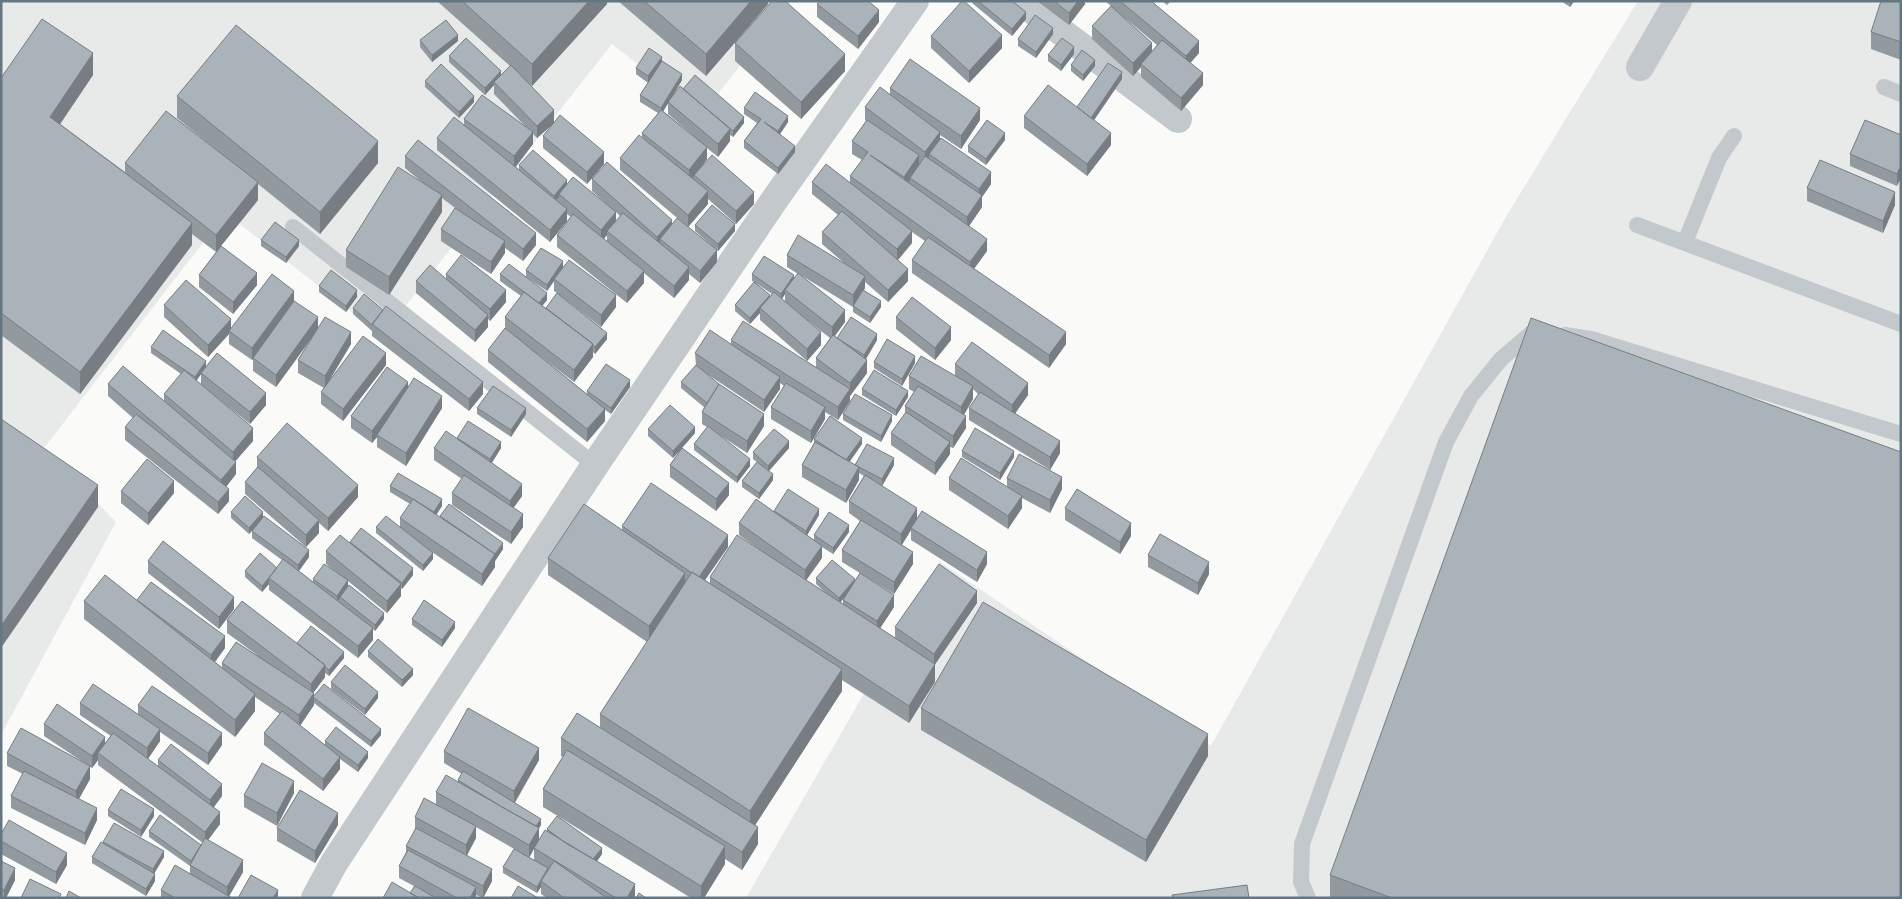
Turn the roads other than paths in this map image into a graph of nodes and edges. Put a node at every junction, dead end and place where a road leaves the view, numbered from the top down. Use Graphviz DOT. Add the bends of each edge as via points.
graph roads {
  1 [pos="914,1"];
  2 [pos="1020,1"];
  3 [pos="1671,4"];
  4 [pos="1640,67"];
  5 [pos="1884,87"];
  6 [pos="1901,94"];
  7 [pos="1178,118"];
  8 [pos="1734,136"];
  9 [pos="1637,225"];
  10 [pos="293,227"];
  11 [pos="1685,242"];
  12 [pos="1901,324"];
  13 [pos="1901,434"];
  14 [pos="595,465"];
  15 [pos="315,898"];
  16 [pos="1308,898"];
  1 -- 14 [label="street"];
  2 -- 7 [label="street"];
  3 -- 4 [label="street"];
  5 -- 6 [label="lane"];
  8 -- 11 [label="lane" via="1719,158"];
  9 -- 11 [label="lane"];
  10 -- 14 [label="lane"];
  11 -- 12 [label="lane"];
  13 -- 16 [label="lane" via="1590,339 1535,330 1501,359 1477,388 1446,442 1302,844 1301,882"];
  14 -- 15 [label="street"];
}
